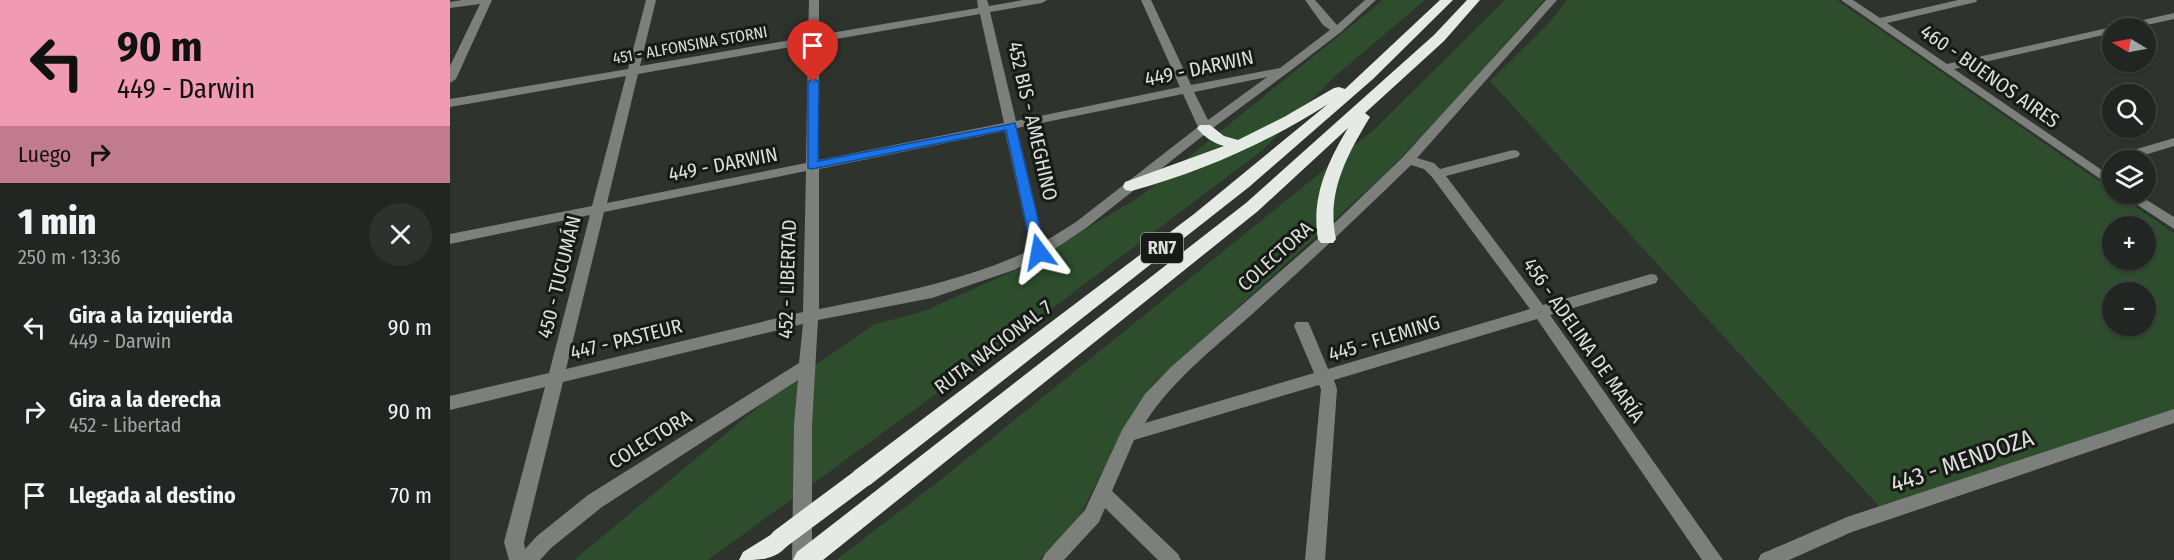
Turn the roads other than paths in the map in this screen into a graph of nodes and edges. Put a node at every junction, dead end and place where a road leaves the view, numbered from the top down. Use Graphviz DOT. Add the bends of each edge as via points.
graph roads {
  1 [pos="485,0"];
  2 [pos="651,0"];
  3 [pos="814,0"];
  4 [pos="1042,0"];
  5 [pos="1146,0"];
  6 [pos="1310,0"];
  7 [pos="1371,0"];
  8 [pos="1447,0"];
  9 [pos="1474,0"];
  10 [pos="1552,0"];
  11 [pos="1846,0"];
  12 [pos="1972,0"];
  13 [pos="450,5"];
  14 [pos="983,5"];
  15 [pos="2174,16"];
  16 [pos="2156,20"];
  17 [pos="1878,22"];
  18 [pos="1337,30"];
  19 [pos="2102,32"];
  20 [pos="814,40"];
  21 [pos="1388,58"];
  22 [pos="1944,68"];
  23 [pos="1286,69"];
  24 [pos="633,71"];
  25 [pos="450,79"];
  26 [pos="1189,90"];
  27 [pos="1377,96"];
  28 [pos="450,103"];
  29 [pos="1011,125"];
  30 [pos="1205,128"];
  31 [pos="2174,142"];
  32 [pos="1240,145"];
  33 [pos="2149,150"];
  34 [pos="1513,154"];
  35 [pos="1408,159"];
  36 [pos="2102,165"];
  37 [pos="812,166"];
  38 [pos="2091,168"];
  39 [pos="1437,174"];
  40 [pos="2102,176"];
  41 [pos="1131,186"];
  42 [pos="2143,204"];
  43 [pos="599,209"];
  44 [pos="2174,224"];
  45 [pos="450,239"];
  46 [pos="1327,239"];
  47 [pos="1039,252"];
  48 [pos="1650,279"];
  49 [pos="1540,312"];
  50 [pos="811,316"];
  51 [pos="1302,326"];
  52 [pos="806,367"];
  53 [pos="557,377"];
  54 [pos="1323,378"];
  55 [pos="450,403"];
  56 [pos="2174,416"];
  57 [pos="1128,435"];
  58 [pos="1102,493"];
  59 [pos="527,560"];
  60 [pos="751,560"];
  61 [pos="804,560"];
  62 [pos="1052,560"];
  63 [pos="1171,560"];
  64 [pos="1316,560"];
  65 [pos="1713,560"];
  66 [pos="1768,560"];
  1 -- 13 [label="street"];
  1 -- 25 [label="street"];
  2 -- 24 [label="street, 450 - TUCUMÁN"];
  3 -- 20 [label="street, 452 - LIBERTAD"];
  4 -- 14 [label="street, 451 - ALFONSINA STORNI"];
  5 -- 26 [label="street"];
  6 -- 18 [label="street"];
  7 -- 18 [label="street"];
  8 -- 21 [label="highway, RUTA NACIONAL 7 / RN7"];
  9 -- 27 [label="highway, RN7"];
  10 -- 35 [label="street, COLECTORA"];
  11 -- 17 [label="street, 460 - BUENOS AIRES"];
  12 -- 17 [label="street"];
  14 -- 20 [label="street, 451 - ALFONSINA STORNI"];
  14 -- 29 [label="street, 452 BIS - AMEGHINO"];
  15 -- 16 [label="street"];
  17 -- 22 [label="street, 460 - BUENOS AIRES"];
  18 -- 23 [label="street"];
  19 -- 22 [label="street"];
  20 -- 24 [label="street, 451 - ALFONSINA STORNI"];
  20 -- 37 [label="street, 452 - LIBERTAD"];
  21 -- 32 [label="highway" via="1304,113"];
  21 -- 60 [label="highway, RUTA NACIONAL 7 / RN7, bridge" via="1223,201"];
  22 -- 38 [label="street, 460 - BUENOS AIRES"];
  23 -- 26 [label="street, 449 - DARWIN"];
  23 -- 30 [label="street"];
  24 -- 28 [label="street, 451 - ALFONSINA STORNI"];
  24 -- 43 [label="street, 450 - TUCUMÁN"];
  26 -- 29 [label="street, 449 - DARWIN"];
  26 -- 30 [label="street"];
  27 -- 46 [label="highway" via="1352,135 1328,185 1323,217"];
  27 -- 61 [label="highway, RN7" via="1252,207"];
  29 -- 37 [label="street, 449 - DARWIN"];
  29 -- 47 [label="street, 452 BIS - AMEGHINO"];
  30 -- 32 [label="highway" via="1219,140"];
  30 -- 41 [label="street"];
  31 -- 33 [label="street"];
  32 -- 41 [label="highway"];
  34 -- 39 [label="street"];
  35 -- 39 [label="street, 456 - ADELINA DE MARÍA" via="1429,166"];
  35 -- 46 [label="street, COLECTORA"];
  36 -- 38 [label="street"];
  37 -- 43 [label="street, 449 - DARWIN"];
  37 -- 50 [label="street, 452 - LIBERTAD"];
  38 -- 40 [label="street, 460 - BUENOS AIRES"];
  39 -- 49 [label="street, 456 - ADELINA DE MARÍA"];
  41 -- 47 [label="street"];
  42 -- 44 [label="street"];
  43 -- 45 [label="street, 449 - DARWIN"];
  43 -- 53 [label="street, 450 - TUCUMÁN"];
  46 -- 57 [label="street, COLECTORA" via="1177,372 1151,399"];
  47 -- 50 [label="street" via="932,292"];
  48 -- 49 [label="street, 445 - FLEMING"];
  49 -- 54 [label="street, 445 - FLEMING"];
  49 -- 65 [label="street, 456 - ADELINA DE MARÍA"];
  50 -- 52 [label="street, 452 - LIBERTAD"];
  50 -- 53 [label="street, 447 - PASTEUR"];
  51 -- 54 [label="street"];
  52 -- 59 [label="street, COLECTORA" via="595,501"];
  52 -- 61 [label="street, 452 - LIBERTAD"];
  53 -- 55 [label="street, 447 - PASTEUR"];
  53 -- 59 [label="street, 450 - TUCUMÁN" via="514,542 516,554"];
  54 -- 57 [label="street, 445 - FLEMING"];
  54 -- 64 [label="street" via="1329,389"];
  56 -- 66 [label="street, 443 - MENDOZA" via="1847,525"];
  57 -- 58 [label="street, COLECTORA"];
  58 -- 62 [label="street, COLECTORA" via="1092,516"];
  58 -- 63 [label="street"];
}
